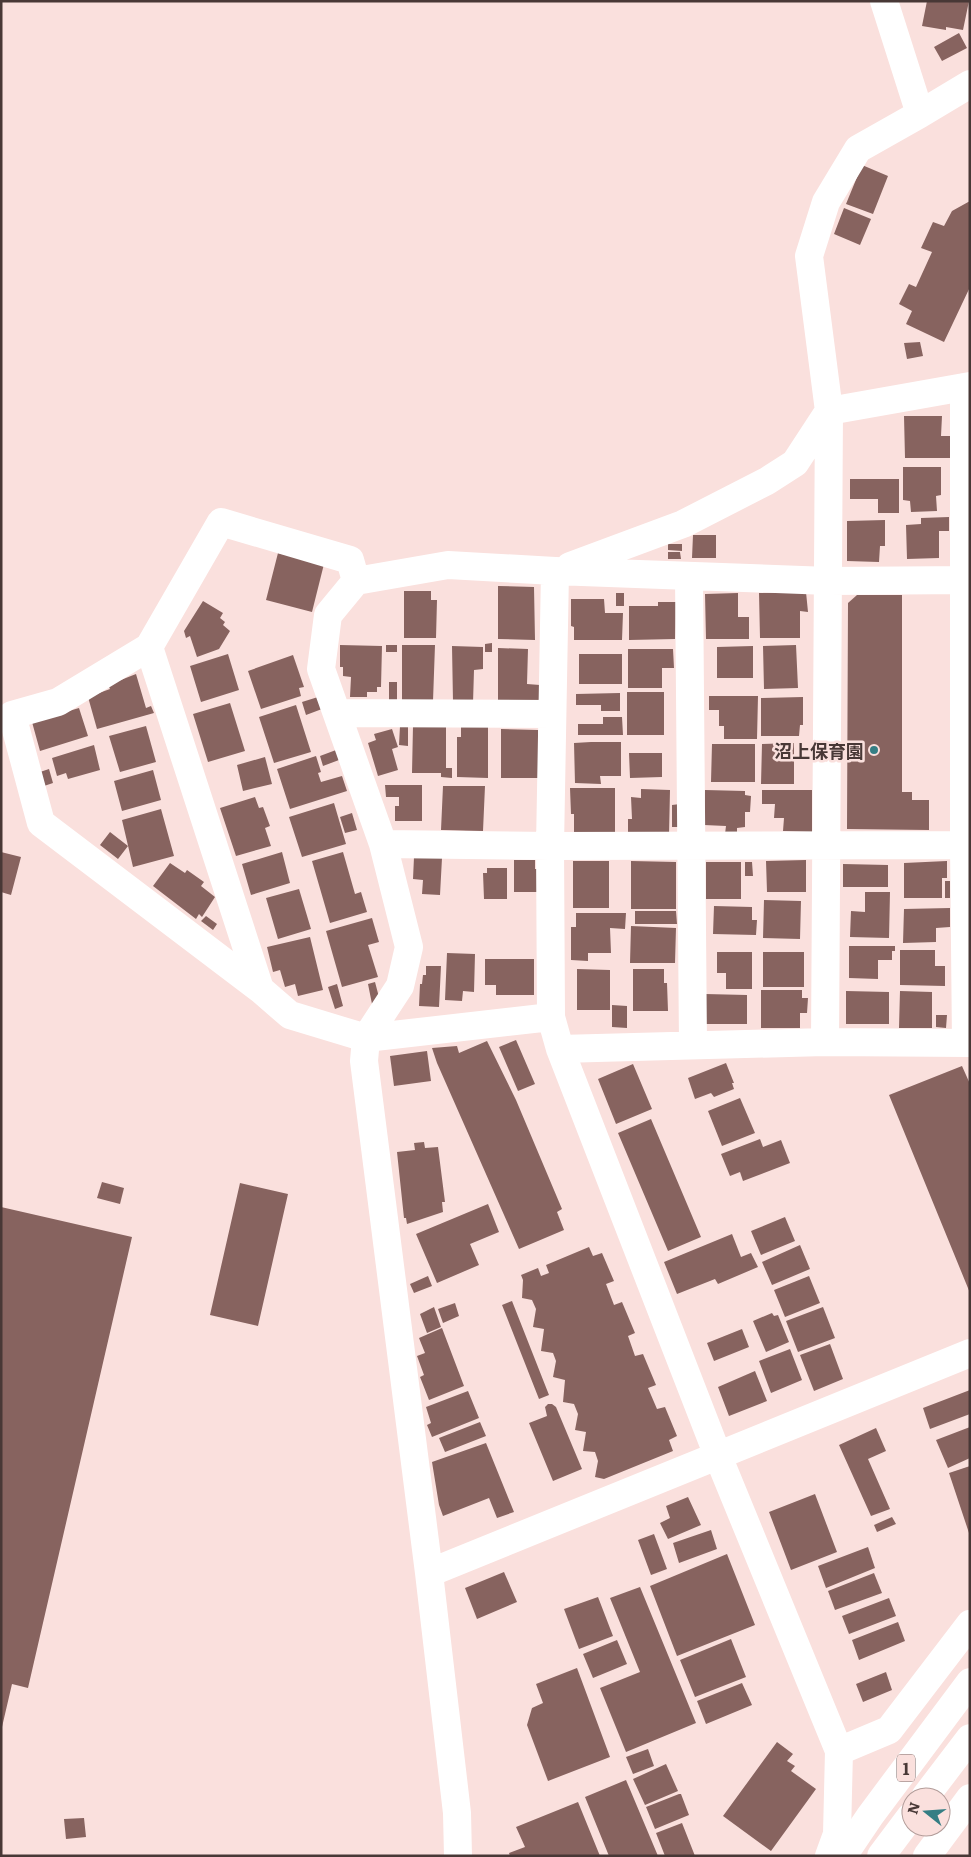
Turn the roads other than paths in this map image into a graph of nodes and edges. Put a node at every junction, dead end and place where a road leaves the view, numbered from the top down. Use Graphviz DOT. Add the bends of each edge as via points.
graph roads {
  1 [pos="884,1"];
  2 [pos="970,84"];
  3 [pos="920,114"];
  4 [pos="967,387"];
  5 [pos="830,410"];
  6 [pos="555,571"];
  7 [pos="689,576"];
  8 [pos="966,580"];
  9 [pos="356,581"];
  10 [pos="829,581"];
  11 [pos="149,647"];
  12 [pos="338,713"];
  13 [pos="552,714"];
  14 [pos="383,844"];
  15 [pos="967,845"];
  16 [pos="550,846"];
  17 [pos="691,846"];
  18 [pos="825,846"];
  19 [pos="260,989"];
  20 [pos="550,1017"];
  21 [pos="366,1038"];
  22 [pos="825,1042"];
  23 [pos="968,1043"];
  24 [pos="693,1045"];
  25 [pos="560,1049"];
  26 [pos="970,1353"];
  27 [pos="718,1456"];
  28 [pos="429,1573"];
  29 [pos="970,1624"];
  30 [pos="970,1682"];
  31 [pos="970,1738"];
  32 [pos="839,1751"];
  33 [pos="933,1787"];
  34 [pos="970,1798"];
  35 [pos="901,1829"];
  36 [pos="458,1856"];
  37 [pos="829,1856"];
  38 [pos="843,1856"];
  39 [pos="881,1856"];
  40 [pos="926,1856"];
  1 -- 3 [label="main road"];
  2 -- 3 [label="main road"];
  3 -- 5 [label="main road" via="858,149 826,202 809,256"];
  4 -- 5 [label="main road"];
  4 -- 8 [label="main road"];
  5 -- 6 [label="main road" via="796,463 767,481 682,524"];
  5 -- 10 [label="main road"];
  6 -- 7 [label="main road"];
  6 -- 9 [label="main road" via="448,565"];
  6 -- 13 [label="main road"];
  7 -- 10 [label="main road"];
  7 -- 17 [label="main road"];
  8 -- 10 [label="main road"];
  8 -- 15 [label="main road"];
  9 -- 11 [label="main road" via="350,560 221,522"];
  9 -- 12 [label="main road" via="328,615 322,669"];
  10 -- 18 [label="main road"];
  11 -- 19 [label="main road"];
  11 -- 19 [label="main road" via="58,702 12,715 41,823"];
  12 -- 13 [label="main road"];
  12 -- 14 [label="main road"];
  13 -- 16 [label="main road"];
  14 -- 16 [label="main road"];
  14 -- 21 [label="main road" via="409,947 400,986"];
  15 -- 18 [label="main road"];
  15 -- 23 [label="main road"];
  16 -- 17 [label="main road"];
  16 -- 20 [label="main road"];
  17 -- 18 [label="main road"];
  17 -- 24 [label="main road"];
  18 -- 22 [label="main road"];
  19 -- 21 [label="main road" via="290,1015"];
  20 -- 21 [label="main road"];
  20 -- 25 [label="main road"];
  21 -- 28 [label="main road" via="364,1062"];
  22 -- 23 [label="main road"];
  22 -- 24 [label="main road"];
  24 -- 25 [label="main road"];
  25 -- 27 [label="main road"];
  26 -- 27 [label="main road"];
  27 -- 28 [label="main road"];
  27 -- 32 [label="main road"];
  28 -- 36 [label="main road" via="457,1813"];
  29 -- 32 [label="main road" via="889,1730"];
  30 -- 38 [label="main road, 1"];
  31 -- 33 [label="main road, 1"];
  32 -- 37 [label="main road" via="837,1834"];
  34 -- 40 [label="main road"];
  35 -- 39 [label="main road"];
}
